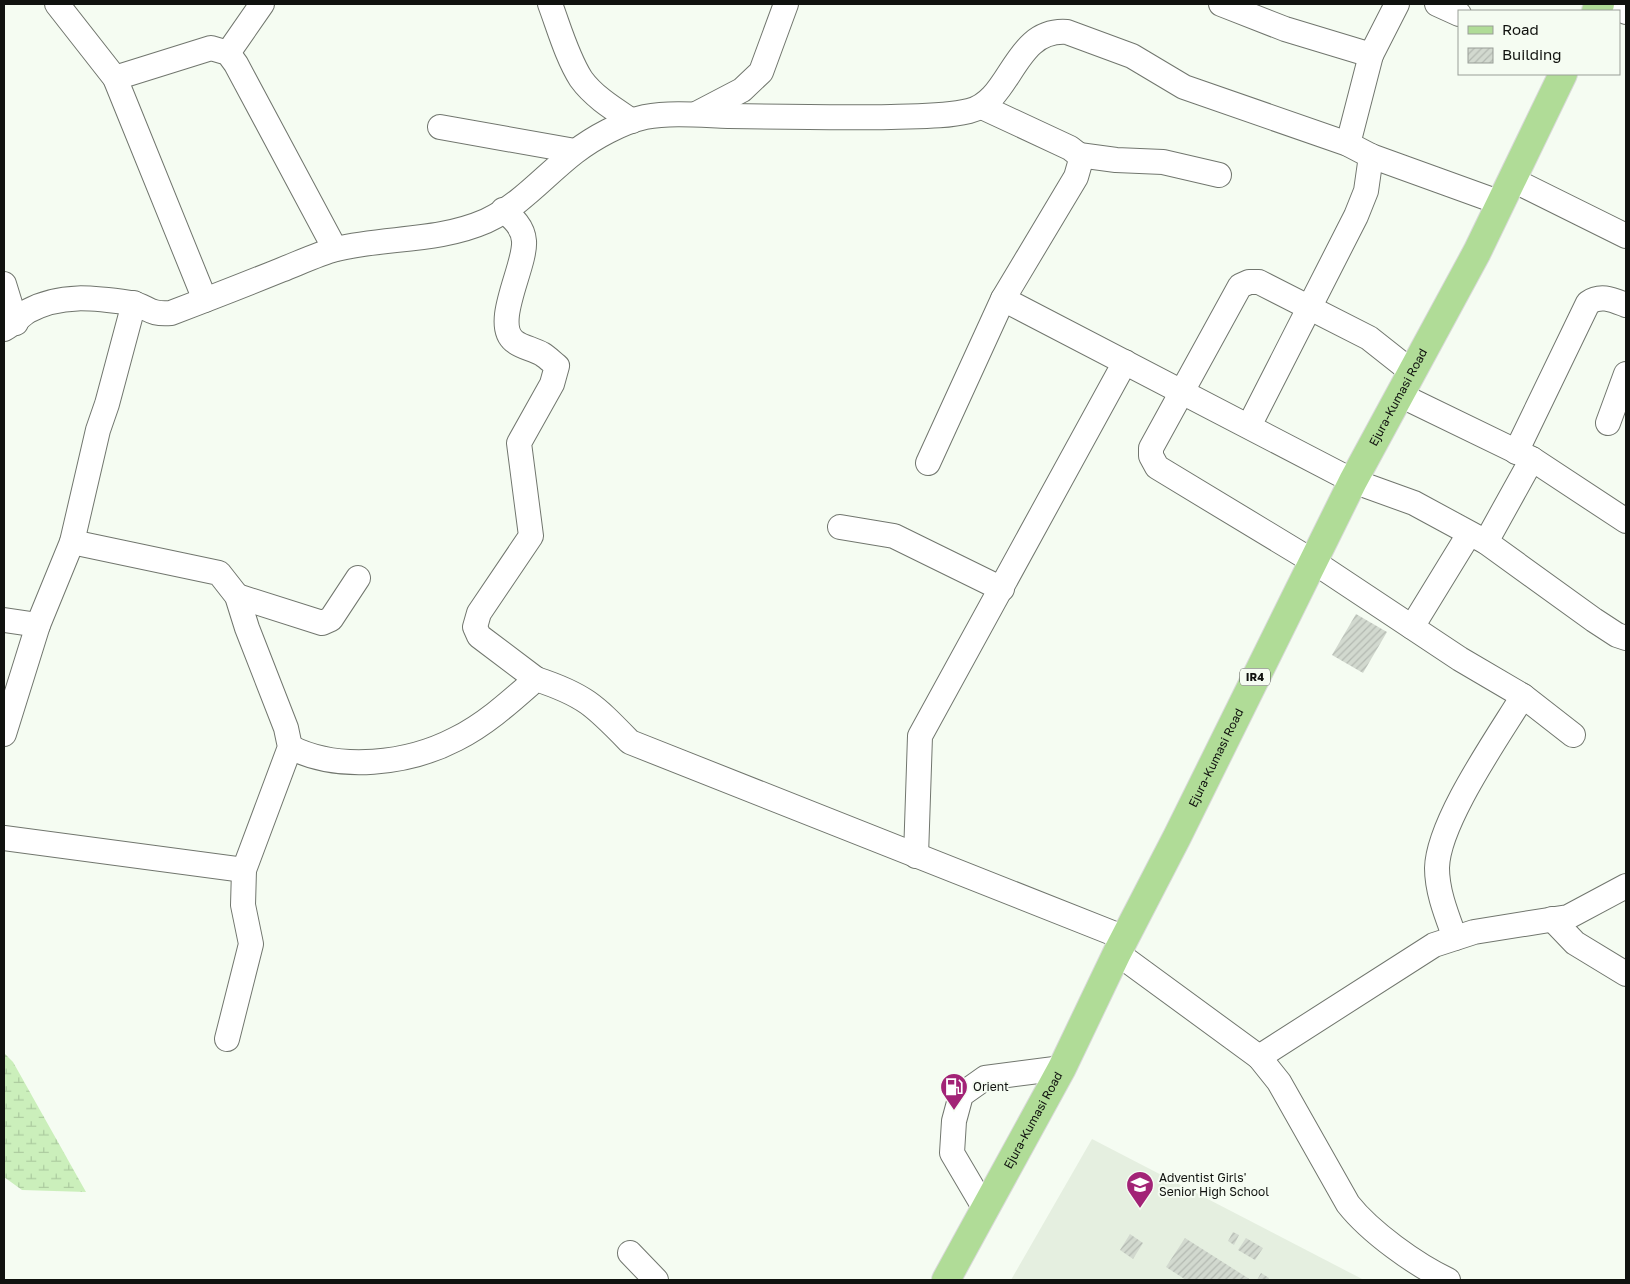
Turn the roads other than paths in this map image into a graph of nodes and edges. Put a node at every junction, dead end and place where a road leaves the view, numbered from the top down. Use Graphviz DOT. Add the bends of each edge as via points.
graph roads {
  1 [pos="57,4"];
  2 [pos="262,4"];
  3 [pos="550,4"];
  4 [pos="786,4"];
  5 [pos="1397,4"];
  6 [pos="1437,4"];
  7 [pos="1607,4"];
  8 [pos="1233,6"];
  9 [pos="1626,12"];
  10 [pos="1458,14"];
  11 [pos="228,54"];
  12 [pos="1372,55"];
  13 [pos="1563,75"];
  14 [pos="115,78"];
  15 [pos="982,107"];
  16 [pos="694,115"];
  17 [pos="632,121"];
  18 [pos="440,127"];
  19 [pos="1348,144"];
  20 [pos="575,151"];
  21 [pos="1079,155"];
  22 [pos="1371,156"];
  23 [pos="1219,174"];
  24 [pos="1507,191"];
  25 [pos="503,210"];
  26 [pos="1626,236"];
  27 [pos="335,249"];
  28 [pos="4,284"];
  29 [pos="1003,299"];
  30 [pos="205,300"];
  31 [pos="134,303"];
  32 [pos="1626,305"];
  33 [pos="1309,308"];
  34 [pos="10,326"];
  35 [pos="1126,362"];
  36 [pos="1626,374"];
  37 [pos="1406,384"];
  38 [pos="1182,391"];
  39 [pos="1608,423"];
  40 [pos="1249,426"];
  41 [pos="1524,456"];
  42 [pos="928,463"];
  43 [pos="1353,481"];
  44 [pos="1626,522"];
  45 [pos="840,527"];
  46 [pos="1478,538"];
  47 [pos="72,542"];
  48 [pos="1314,562"];
  49 [pos="358,578"];
  50 [pos="1002,589"];
  51 [pos="237,596"];
  52 [pos="4,620"];
  53 [pos="38,625"];
  54 [pos="1412,627"];
  55 [pos="1626,638"];
  56 [pos="536,679"];
  57 [pos="1523,696"];
  58 [pos="4,734"];
  59 [pos="1573,735"];
  60 [pos="290,747"];
  61 [pos="4,838"];
  62 [pos="916,856"];
  63 [pos="244,870"];
  64 [pos="1626,886"];
  65 [pos="1552,919"];
  66 [pos="1455,938"];
  67 [pos="1121,946"];
  68 [pos="1626,974"];
  69 [pos="227,1040"];
  70 [pos="1259,1056"];
  71 [pos="1062,1068"];
  72 [pos="985,1210"];
  73 [pos="630,1253"];
  74 [pos="656,1280"];
  75 [pos="946,1280"];
  76 [pos="1448,1280"];
  1 -- 14 [label="street"];
  2 -- 11 [label="street"];
  3 -- 17 [label="street" via="582,80 604,102"];
  4 -- 16 [label="street" via="761,72 742,90"];
  5 -- 12 [label="street"];
  6 -- 10 [label="street"];
  7 -- 9 [label="street"];
  8 -- 12 [label="street" via="1285,29"];
  11 -- 14 [label="street" via="212,48"];
  11 -- 27 [label="street"];
  12 -- 19 [label="street"];
  13 -- 24 [label="main road, Ejura-Kumasi Road / IR4"];
  14 -- 30 [label="street"];
  15 -- 16 [label="street" via="956,113 899,117"];
  15 -- 19 [label="street" via="1037,39 1056,31 1067,32 1132,56 1184,87"];
  15 -- 21 [label="street"];
  16 -- 17 [label="street"];
  17 -- 20 [label="street"];
  18 -- 20 [label="street"];
  19 -- 22 [label="street"];
  20 -- 25 [label="street" via="532,191"];
  21 -- 23 [label="street" via="1163,162"];
  21 -- 29 [label="street" via="1076,178"];
  22 -- 24 [label="street"];
  22 -- 33 [label="street" via="1366,191"];
  24 -- 26 [label="street"];
  24 -- 37 [label="main road, Ejura-Kumasi Road / IR4"];
  25 -- 27 [label="street" via="487,220 434,236"];
  25 -- 56 [label="street" via="517,221 524,240 521,266 508,303 507,328 513,340 542,354 557,366 552,384 519,443 531,536 478,613 475,627 478,636"];
  27 -- 30 [label="street"];
  28 -- 34 [label="street"];
  29 -- 35 [label="street"];
  29 -- 42 [label="street"];
  30 -- 31 [label="street" via="171,313 156,314"];
  31 -- 34 [label="street" via="68,298 27,312"];
  31 -- 47 [label="street" via="98,430"];
  32 -- 41 [label="street" via="1609,298 1594,298 1588,303"];
  33 -- 37 [label="street" via="1369,338"];
  33 -- 38 [label="street" via="1259,282 1240,286"];
  33 -- 40 [label="street"];
  35 -- 38 [label="street"];
  35 -- 50 [label="street"];
  36 -- 39 [label="street"];
  37 -- 41 [label="street"];
  37 -- 43 [label="main road, Ejura-Kumasi Road / IR4"];
  38 -- 40 [label="street"];
  38 -- 48 [label="street" via="1151,448 1157,467"];
  40 -- 43 [label="street"];
  41 -- 44 [label="street"];
  41 -- 46 [label="street"];
  43 -- 46 [label="street" via="1414,503"];
  43 -- 48 [label="main road, Ejura-Kumasi Road / IR4"];
  45 -- 50 [label="street" via="894,536"];
  46 -- 54 [label="street"];
  46 -- 55 [label="street" via="1594,620"];
  47 -- 51 [label="street" via="219,573"];
  47 -- 53 [label="street"];
  48 -- 54 [label="street"];
  48 -- 67 [label="main road, Ejura-Kumasi Road / IR4"];
  49 -- 51 [label="street" via="331,619 322,623"];
  50 -- 62 [label="street" via="920,736"];
  51 -- 60 [label="street" via="286,728"];
  52 -- 53 [label="street"];
  53 -- 58 [label="street"];
  54 -- 57 [label="street"];
  56 -- 60 [label="street" via="500,711 457,739 412,756 350,763 305,755"];
  56 -- 62 [label="street" via="568,689 595,706 630,742"];
  57 -- 59 [label="street"];
  57 -- 66 [label="street" via="1447,829 1437,867 1442,905"];
  60 -- 63 [label="street"];
  61 -- 63 [label="street"];
  62 -- 67 [label="street"];
  63 -- 69 [label="street" via="243,905 251,944"];
  64 -- 65 [label="street" via="1568,916"];
  65 -- 66 [label="street"];
  65 -- 68 [label="street" via="1575,942"];
  66 -- 70 [label="street" via="1434,945"];
  67 -- 70 [label="street"];
  67 -- 71 [label="main road, Ejura-Kumasi Road / IR4"];
  70 -- 76 [label="street" via="1280,1082 1360,1220 1431,1272"];
  71 -- 72 [label="main road, Ejura-Kumasi Road / IR4"];
  71 -- 72 [label="street" via="985,1078 961,1096 954,1121 952,1153"];
  72 -- 75 [label="main road, Ejura-Kumasi Road / IR4"];
  73 -- 74 [label="street"];
}
